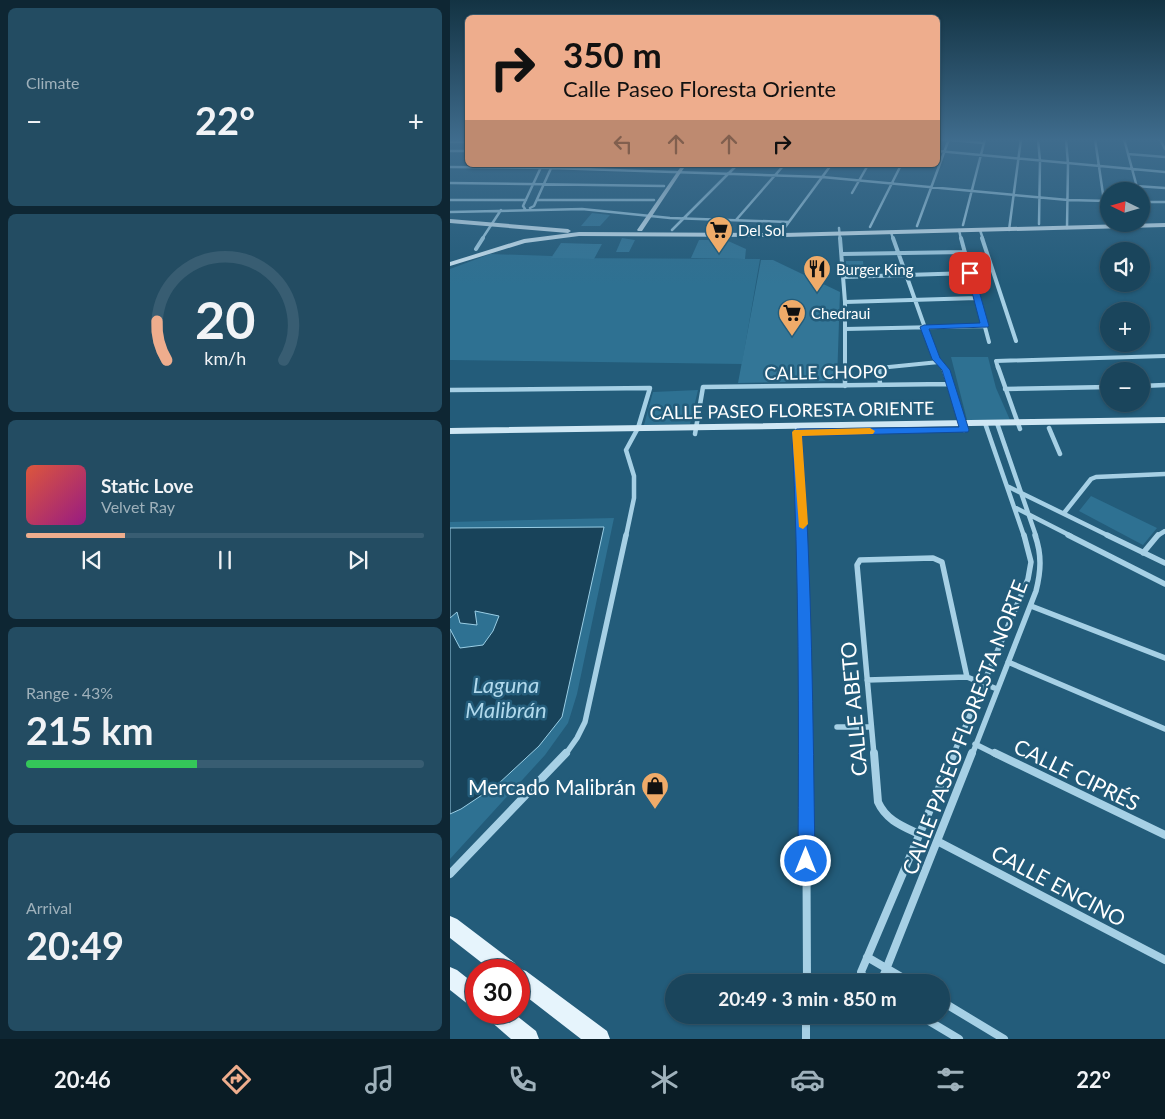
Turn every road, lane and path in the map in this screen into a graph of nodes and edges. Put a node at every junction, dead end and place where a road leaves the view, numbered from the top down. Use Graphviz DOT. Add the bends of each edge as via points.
graph roads {
  1 [pos="531,187"];
  2 [pos="543,187"];
  3 [pos="663,187"];
  4 [pos="668,187"];
  5 [pos="716,187"];
  6 [pos="764,187"];
  7 [pos="814,187"];
  8 [pos="855,187"];
  9 [pos="889,187"];
  10 [pos="927,187"];
  11 [pos="974,187"];
  12 [pos="1013,187"];
  13 [pos="1040,187"];
  14 [pos="1068,187"];
  15 [pos="932,188"];
  16 [pos="973,192"];
  17 [pos="852,193"];
  18 [pos="1012,196"];
  19 [pos="1039,198"];
  20 [pos="450,200"];
  21 [pos="654,200"];
  22 [pos="1068,200"];
  23 [pos="525,201"];
  24 [pos="536,201"];
  25 [pos="1100,201"];
  26 [pos="1150,201"];
  27 [pos="1165,202"];
  28 [pos="526,209"];
  29 [pos="551,209"];
  30 [pos="501,210"];
  31 [pos="450,212"];
  32 [pos="647,216"];
  33 [pos="684,219"];
  34 [pos="736,220"];
  35 [pos="1165,220"];
  36 [pos="1150,221"];
  37 [pos="450,222"];
  38 [pos="789,222"];
  39 [pos="1100,223"];
  40 [pos="1039,224"];
  41 [pos="492,225"];
  42 [pos="1068,225"];
  43 [pos="1165,225"];
  44 [pos="917,226"];
  45 [pos="870,227"];
  46 [pos="1009,227"];
  47 [pos="961,228"];
  48 [pos="637,230"];
  49 [pos="672,230"];
  50 [pos="751,230"];
  51 [pos="783,230"];
  52 [pos="840,230"];
  53 [pos="980,230"];
  54 [pos="548,232"];
  55 [pos="891,232"];
  56 [pos="565,233"];
  57 [pos="731,235"];
  58 [pos="476,249"];
  59 [pos="964,252"];
  60 [pos="898,253"];
  61 [pos="842,254"];
  62 [pos="450,258"];
  63 [pos="450,264"];
  64 [pos="970,273"];
  65 [pos="906,275"];
  66 [pos="843,277"];
  67 [pos="977,298"];
  68 [pos="915,300"];
  69 [pos="845,302"];
  70 [pos="985,326"];
  71 [pos="924,327"];
  72 [pos="845,329"];
  73 [pos="1016,341"];
  74 [pos="989,342"];
  75 [pos="1165,356"];
  76 [pos="939,362"];
  77 [pos="950,384"];
  78 [pos="880,385"];
  79 [pos="1165,385"];
  80 [pos="845,386"];
  81 [pos="1150,386"];
  82 [pos="1100,387"];
  83 [pos="1005,389"];
  84 [pos="450,390"];
  85 [pos="1165,420"];
  86 [pos="986,426"];
  87 [pos="998,426"];
  88 [pos="1019,426"];
  89 [pos="1165,426"];
  90 [pos="963,427"];
  91 [pos="1049,428"];
  92 [pos="797,429"];
  93 [pos="450,431"];
  94 [pos="636,431"];
  95 [pos="696,431"];
  96 [pos="450,437"];
  97 [pos="1060,454"];
  98 [pos="1165,474"];
  99 [pos="1009,487"];
  100 [pos="1022,494"];
  101 [pos="1016,508"];
  102 [pos="1064,513"];
  103 [pos="1029,515"];
  104 [pos="1165,531"];
  105 [pos="1143,553"];
  106 [pos="1165,563"];
  107 [pos="1165,584"];
  108 [pos="1031,606"];
  109 [pos="1165,658"];
  110 [pos="1008,662"];
  111 [pos="967,677"];
  112 [pos="867,680"];
  113 [pos="984,682"];
  114 [pos="998,689"];
  115 [pos="837,726"];
  116 [pos="871,727"];
  117 [pos="1165,729"];
  118 [pos="975,744"];
  119 [pos="918,834"];
  120 [pos="1165,835"];
  121 [pos="937,842"];
  122 [pos="450,874"];
  123 [pos="450,926"];
  124 [pos="867,958"];
  125 [pos="494,959"];
  126 [pos="1165,960"];
  127 [pos="886,968"];
  128 [pos="807,974"];
  129 [pos="862,974"];
  130 [pos="884,974"];
  131 [pos="896,974"];
  132 [pos="450,977"];
  133 [pos="530,986"];
  134 [pos="465,989"];
  135 [pos="950,1007"];
  136 [pos="510,1024"];
  137 [pos="806,1024"];
  138 [pos="934,1024"];
  139 [pos="528,1039"];
  140 [pos="599,1039"];
  141 [pos="806,1039"];
  142 [pos="959,1039"];
  143 [pos="1004,1039"];
  1 -- 23 [label="street"];
  2 -- 24 [label="street"];
  3 -- 21 [label="main road"];
  4 -- 32 [label="main road"];
  5 -- 33 [label="street"];
  6 -- 34 [label="street"];
  7 -- 38 [label="street"];
  8 -- 17 [label="street"];
  9 -- 45 [label="street"];
  10 -- 15 [label="street"];
  11 -- 16 [label="street"];
  12 -- 18 [label="street"];
  13 -- 19 [label="street"];
  14 -- 22 [label="street"];
  15 -- 16 [label="street"];
  15 -- 44 [label="street"];
  16 -- 18 [label="street"];
  16 -- 47 [label="street"];
  18 -- 19 [label="street"];
  18 -- 46 [label="street"];
  19 -- 22 [label="street"];
  19 -- 40 [label="street"];
  20 -- 23 [label="street"];
  21 -- 24 [label="street"];
  21 -- 32 [label="main road"];
  22 -- 25 [label="street"];
  22 -- 42 [label="street"];
  23 -- 28 [label="street" via="522,208"];
  23 -- 30 [label="street"];
  24 -- 28 [label="street" via="533,207"];
  24 -- 29 [label="street"];
  26 -- 27 [label="street"];
  28 -- 29 [label="street"];
  28 -- 30 [label="street"];
  29 -- 32 [label="street" via="597,209"];
  30 -- 31 [label="street"];
  30 -- 41 [label="street"];
  32 -- 33 [label="street"];
  32 -- 48 [label="main road"];
  33 -- 34 [label="street"];
  33 -- 49 [label="street"];
  34 -- 38 [label="street"];
  35 -- 36 [label="main road"];
  37 -- 41 [label="main road"];
  38 -- 51 [label="street"];
  39 -- 42 [label="main road"];
  40 -- 42 [label="main road"];
  40 -- 46 [label="main road"];
  41 -- 54 [label="main road"];
  41 -- 56 [label="main road"];
  41 -- 58 [label="street"];
  42 -- 43 [label="main road"];
  42 -- 46 [label="main road"];
  44 -- 45 [label="main road"];
  44 -- 47 [label="main road"];
  45 -- 52 [label="main road"];
  46 -- 47 [label="main road"];
  46 -- 53 [label="main road"];
  47 -- 53 [label="main road"];
  47 -- 55 [label="main road"];
  47 -- 59 [label="street"];
  48 -- 49 [label="main road"];
  48 -- 56 [label="main road"];
  49 -- 50 [label="main road"];
  50 -- 51 [label="main road"];
  50 -- 57 [label="main road"];
  51 -- 52 [label="main road"];
  52 -- 55 [label="main road"];
  52 -- 57 [label="main road"];
  52 -- 61 [label="street"];
  53 -- 73 [label="street"];
  54 -- 56 [label="main road"];
  54 -- 58 [label="main road"];
  55 -- 60 [label="street"];
  56 -- 57 [label="main road"];
  56 -- 63 [label="main road" via="524,241"];
  58 -- 62 [label="main road"];
  59 -- 60 [label="street"];
  59 -- 64 [label="street"];
  60 -- 61 [label="street"];
  60 -- 65 [label="street"];
  61 -- 66 [label="street"];
  64 -- 65 [label="street"];
  64 -- 67 [label="street"];
  65 -- 66 [label="street"];
  65 -- 68 [label="street"];
  66 -- 69 [label="street"];
  67 -- 68 [label="street"];
  67 -- 70 [label="street"];
  68 -- 69 [label="street"];
  68 -- 71 [label="street"];
  69 -- 72 [label="street"];
  70 -- 71 [label="street"];
  70 -- 74 [label="street"];
  71 -- 72 [label="street"];
  71 -- 76 [label="street"];
  72 -- 80 [label="street"];
  75 -- 83 [label="street" via="996,361"];
  76 -- 77 [label="street" via="945,367"];
  76 -- 78 [label="street" via="879,367"];
  77 -- 78 [label="street, CALLE CHOPO"];
  77 -- 90 [label="street"];
  78 -- 80 [label="street, CALLE CHOPO"];
  79 -- 81 [label="street"];
  80 -- 95 [label="street, CALLE CHOPO" via="703,387"];
  82 -- 83 [label="street"];
  83 -- 88 [label="street"];
  84 -- 94 [label="street" via="650,388"];
  85 -- 88 [label="main road, CALLE PASEO FLORESTA ORIENTE"];
  86 -- 87 [label="main road, CALLE PASEO FLORESTA ORIENTE"];
  86 -- 90 [label="main road, CALLE PASEO FLORESTA ORIENTE"];
  86 -- 99 [label="street, CALLE PASEO FLORESTA NORTE"];
  87 -- 88 [label="main road, CALLE PASEO FLORESTA ORIENTE"];
  87 -- 100 [label="street, CALLE PASEO FLORESTA NORTE"];
  88 -- 91 [label="main road, CALLE PASEO FLORESTA ORIENTE"];
  89 -- 91 [label="main road, CALLE PASEO FLORESTA ORIENTE"];
  90 -- 92 [label="main road, CALLE PASEO FLORESTA ORIENTE"];
  91 -- 97 [label="street"];
  92 -- 95 [label="main road, CALLE PASEO FLORESTA ORIENTE"];
  92 -- 128 [label="street" via="802,494 806,682"];
  93 -- 94 [label="main road, CALLE PASEO FLORESTA ORIENTE"];
  94 -- 95 [label="main road, CALLE PASEO FLORESTA ORIENTE"];
  94 -- 96 [label="main road, CALLE PASEO FLORESTA ORIENTE"];
  94 -- 122 [label="street" via="626,450 634,476 634,498 585,722 568,751"];
  98 -- 102 [label="street" via="1096,477"];
  99 -- 100 [label="street"];
  99 -- 101 [label="street, CALLE PASEO FLORESTA NORTE"];
  100 -- 102 [label="street"];
  100 -- 103 [label="street, CALLE PASEO FLORESTA NORTE"];
  101 -- 103 [label="street"];
  101 -- 113 [label="street, CALLE PASEO FLORESTA NORTE" via="1032,562 1028,579"];
  102 -- 105 [label="street"];
  103 -- 107 [label="street"];
  103 -- 108 [label="street, CALLE PASEO FLORESTA NORTE" via="1042,560"];
  104 -- 105 [label="street" via="1159,533"];
  105 -- 106 [label="street"];
  108 -- 109 [label="street"];
  108 -- 110 [label="street, CALLE PASEO FLORESTA NORTE"];
  110 -- 114 [label="street, CALLE PASEO FLORESTA NORTE"];
  110 -- 117 [label="street"];
  111 -- 112 [label="street"];
  111 -- 112 [label="street, CALLE ABETO" via="942,562 938,559 860,560 857,565"];
  111 -- 113 [label="street"];
  112 -- 116 [label="street, CALLE ABETO"];
  113 -- 114 [label="street"];
  113 -- 119 [label="street, CALLE PASEO FLORESTA NORTE"];
  114 -- 118 [label="street, CALLE PASEO FLORESTA NORTE"];
  115 -- 116 [label="street"];
  116 -- 119 [label="street, CALLE ABETO" via="878,802 882,813"];
  118 -- 120 [label="street, CALLE CIPRÉS"];
  118 -- 121 [label="street, CALLE PASEO FLORESTA NORTE"];
  119 -- 124 [label="street, CALLE PASEO FLORESTA NORTE"];
  121 -- 126 [label="street, CALLE ENCINO"];
  121 -- 127 [label="street, CALLE PASEO FLORESTA NORTE"];
  123 -- 125 [label="main road"];
  124 -- 127 [label="street"];
  124 -- 129 [label="street, CALLE PASEO FLORESTA NORTE"];
  127 -- 130 [label="street, CALLE PASEO FLORESTA NORTE"];
  127 -- 131 [label="street"];
  132 -- 134 [label="main road"];
  133 -- 140 [label="main road"];
  135 -- 143 [label="street"];
  136 -- 139 [label="main road"];
  137 -- 141 [label="street"];
  138 -- 142 [label="street"];
}
